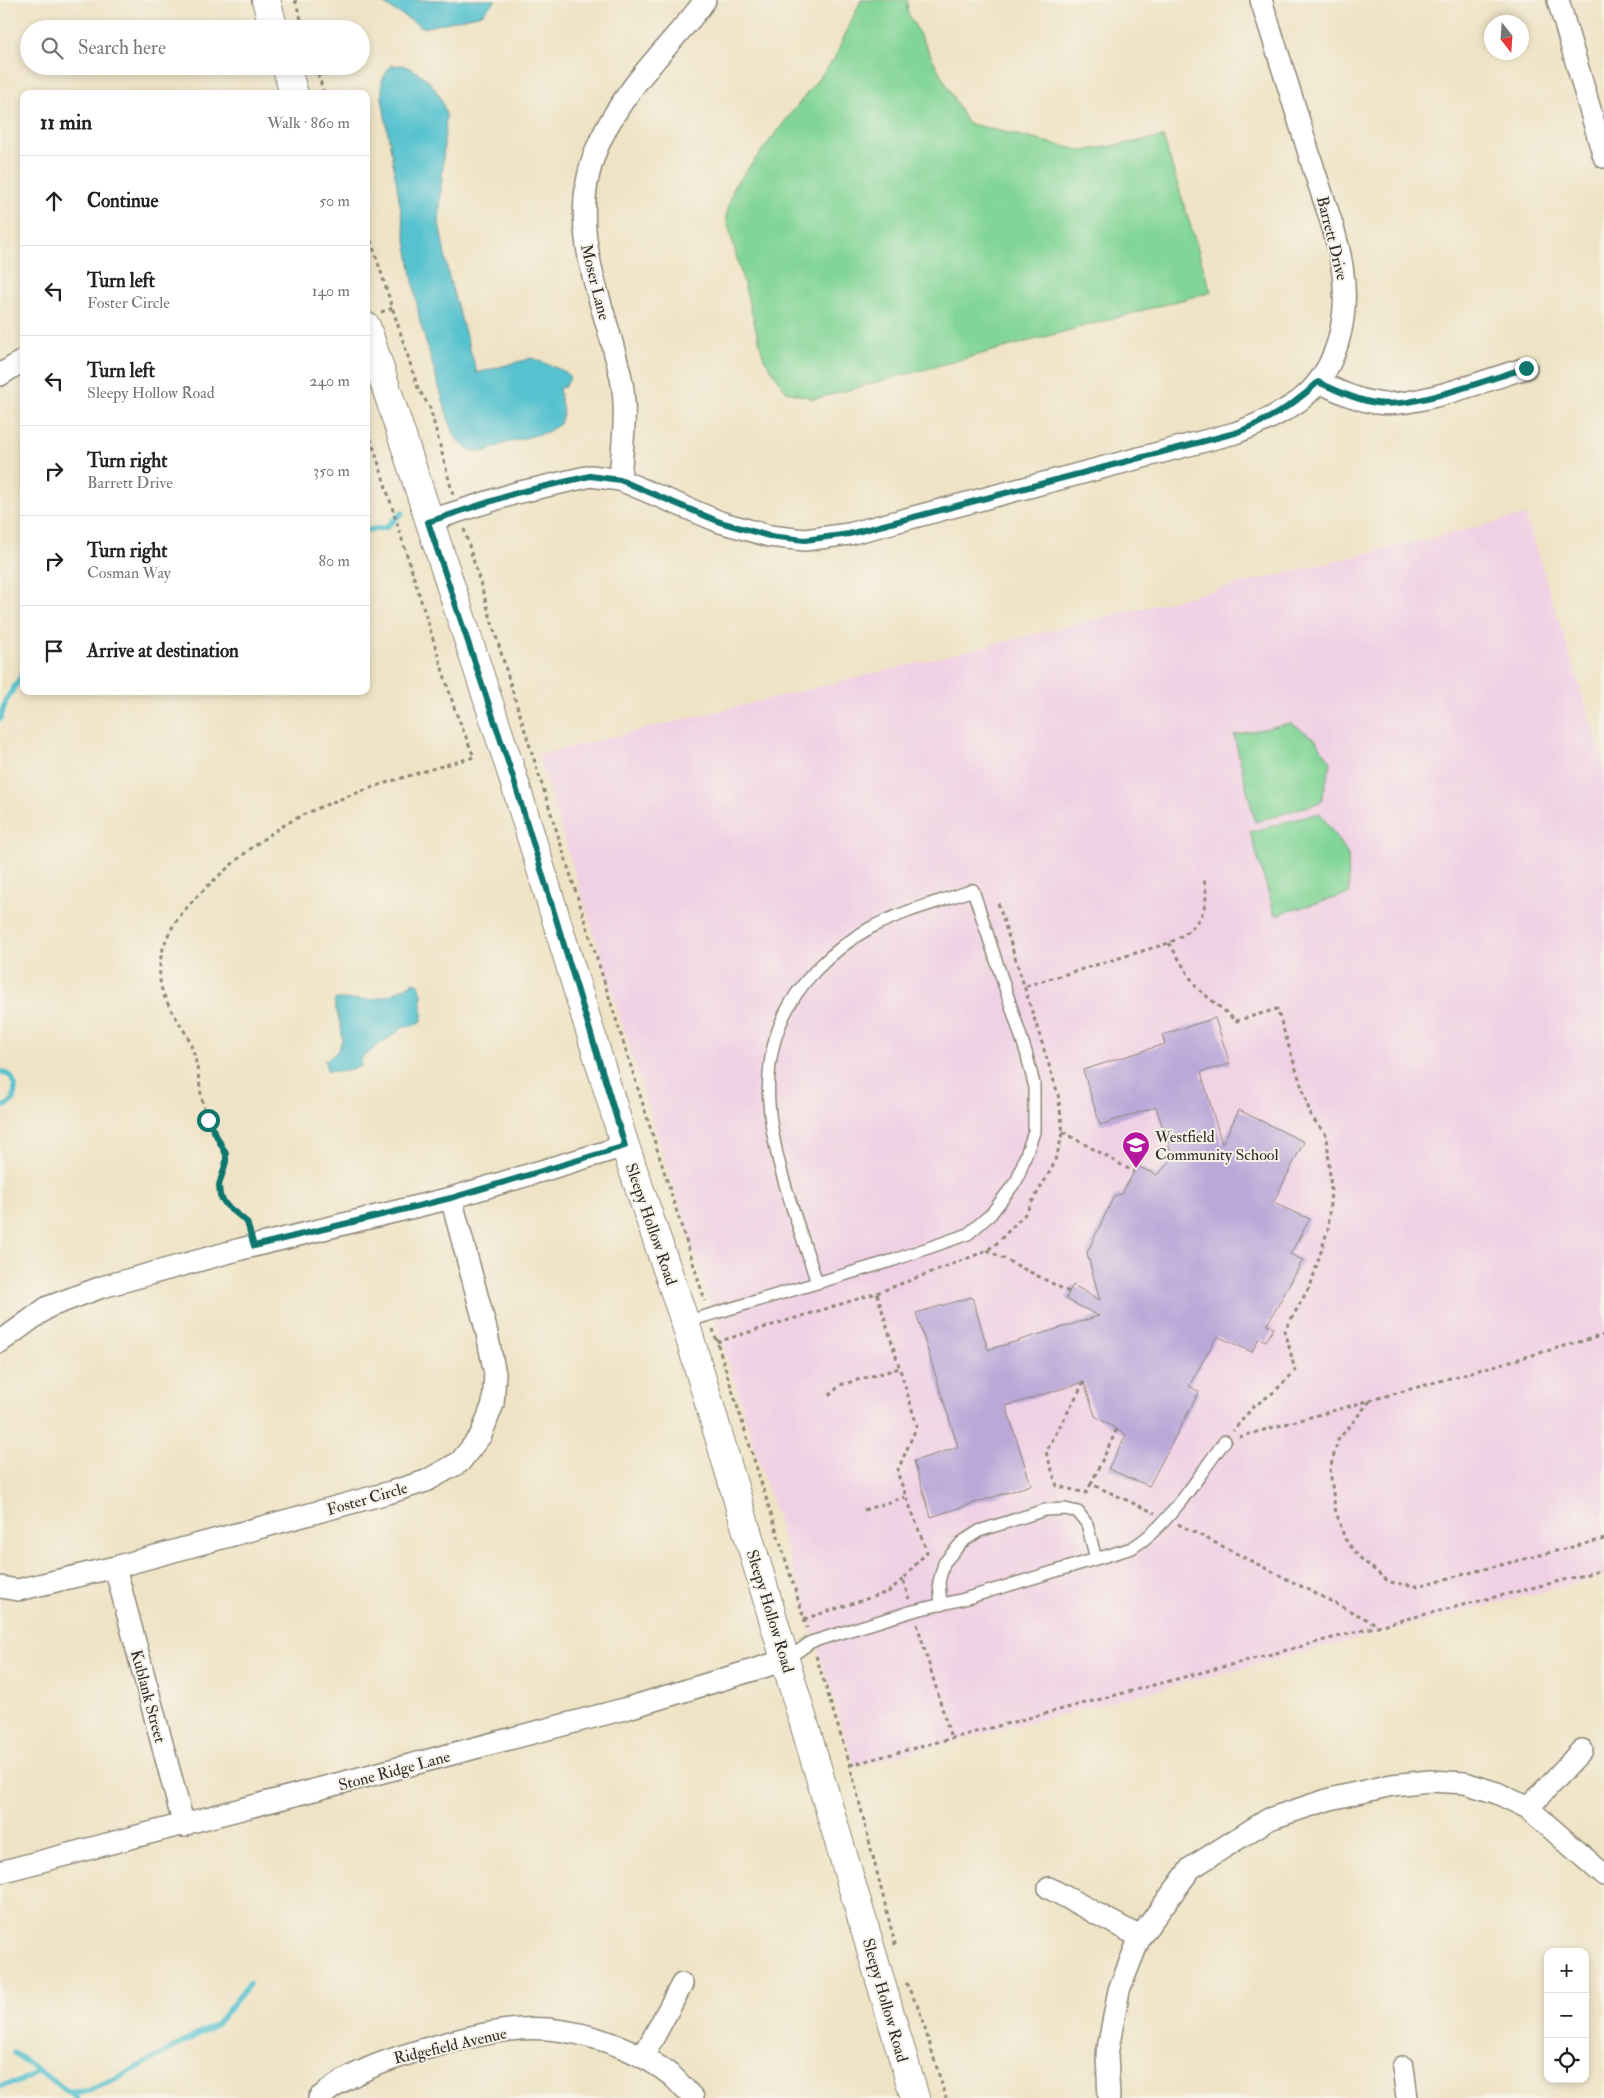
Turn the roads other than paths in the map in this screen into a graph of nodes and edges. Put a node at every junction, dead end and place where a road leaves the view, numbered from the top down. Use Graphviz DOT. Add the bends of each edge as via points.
graph roads {
  1 [pos="266,0"];
  2 [pos="705,0"];
  3 [pos="1261,0"];
  4 [pos="1558,0"];
  5 [pos="272,20"];
  6 [pos="289,75"];
  7 [pos="293,90"];
  8 [pos="1604,157"];
  9 [pos="370,339"];
  10 [pos="20,362"];
  11 [pos="1526,368"];
  12 [pos="0,375"];
  13 [pos="1318,382"];
  14 [pos="620,480"];
  15 [pos="428,522"];
  16 [pos="625,1146"];
  17 [pos="451,1198"];
  18 [pos="817,1283"];
  19 [pos="697,1318"];
  20 [pos="0,1342"];
  21 [pos="1225,1441"];
  22 [pos="1096,1559"];
  23 [pos="115,1566"];
  24 [pos="0,1586"];
  25 [pos="940,1604"];
  26 [pos="786,1660"];
  27 [pos="1582,1750"];
  28 [pos="1528,1808"];
  29 [pos="184,1826"];
  30 [pos="0,1872"];
  31 [pos="1604,1875"];
  32 [pos="1049,1888"];
  33 [pos="1140,1937"];
  34 [pos="682,1984"];
  35 [pos="643,2057"];
  36 [pos="1403,2067"];
  37 [pos="319,2098"];
  38 [pos="692,2098"];
  39 [pos="915,2098"];
  40 [pos="1109,2098"];
  41 [pos="1407,2098"];
  1 -- 5 [label="street"];
  2 -- 14 [label="street, Moser Lane" via="619,107 601,139 586,177 585,247 622,379 624,420"];
  3 -- 13 [label="street, Barrett Drive" via="1338,244 1346,289 1344,314 1333,359"];
  4 -- 8 [label="street"];
  6 -- 7 [label="street"];
  9 -- 15 [label="street, Sleepy Hollow Road"];
  10 -- 12 [label="street"];
  11 -- 13 [label="street" via="1408,403 1379,404"];
  13 -- 14 [label="street, Barrett Drive" via="1299,401 1264,422 1235,433 849,534 805,540 769,536 720,522"];
  14 -- 15 [label="street, Barrett Drive" via="590,476 564,480"];
  15 -- 16 [label="street, Sleepy Hollow Road" via="512,774"];
  16 -- 17 [label="street"];
  16 -- 19 [label="street, Sleepy Hollow Road"];
  17 -- 20 [label="street" via="102,1287 48,1307"];
  17 -- 23 [label="street, Foster Circle" via="495,1374 493,1404 481,1435 460,1462 426,1481 390,1492"];
  18 -- 18 [label="lane" via="968,1234 1009,1192 1026,1159 1036,1114 1031,1069 973,890 889,919 848,941 810,976 784,1013 769,1070 769,1117 776,1152"];
  18 -- 19 [label="lane"];
  19 -- 26 [label="street, Sleepy Hollow Road"];
  21 -- 22 [label="lane" via="1149,1538 1132,1548"];
  22 -- 25 [label="lane"];
  22 -- 25 [label="lane" via="1087,1524 1078,1512 1045,1510 979,1531 962,1542 944,1563 939,1582"];
  23 -- 24 [label="street, Foster Circle" via="18,1590"];
  23 -- 29 [label="street, Kublank Street"];
  25 -- 26 [label="lane" via="811,1642"];
  26 -- 29 [label="street, Stone Ridge Lane" via="628,1708"];
  26 -- 39 [label="street, Sleepy Hollow Road"];
  27 -- 28 [label="street"];
  28 -- 31 [label="street"];
  28 -- 33 [label="street" via="1497,1793 1465,1783 1430,1781 1392,1785 1330,1799 1278,1816 1191,1868"];
  29 -- 30 [label="street, Stone Ridge Lane"];
  32 -- 33 [label="street"];
  33 -- 40 [label="street" via="1119,1990 1107,2054"];
  34 -- 35 [label="street"];
  35 -- 37 [label="street, Ridgefield Avenue" via="602,2040 573,2033 512,2030 453,2041 384,2060 337,2083"];
  35 -- 38 [label="street, Ridgefield Avenue" via="672,2077"];
  36 -- 41 [label="street"];
}
